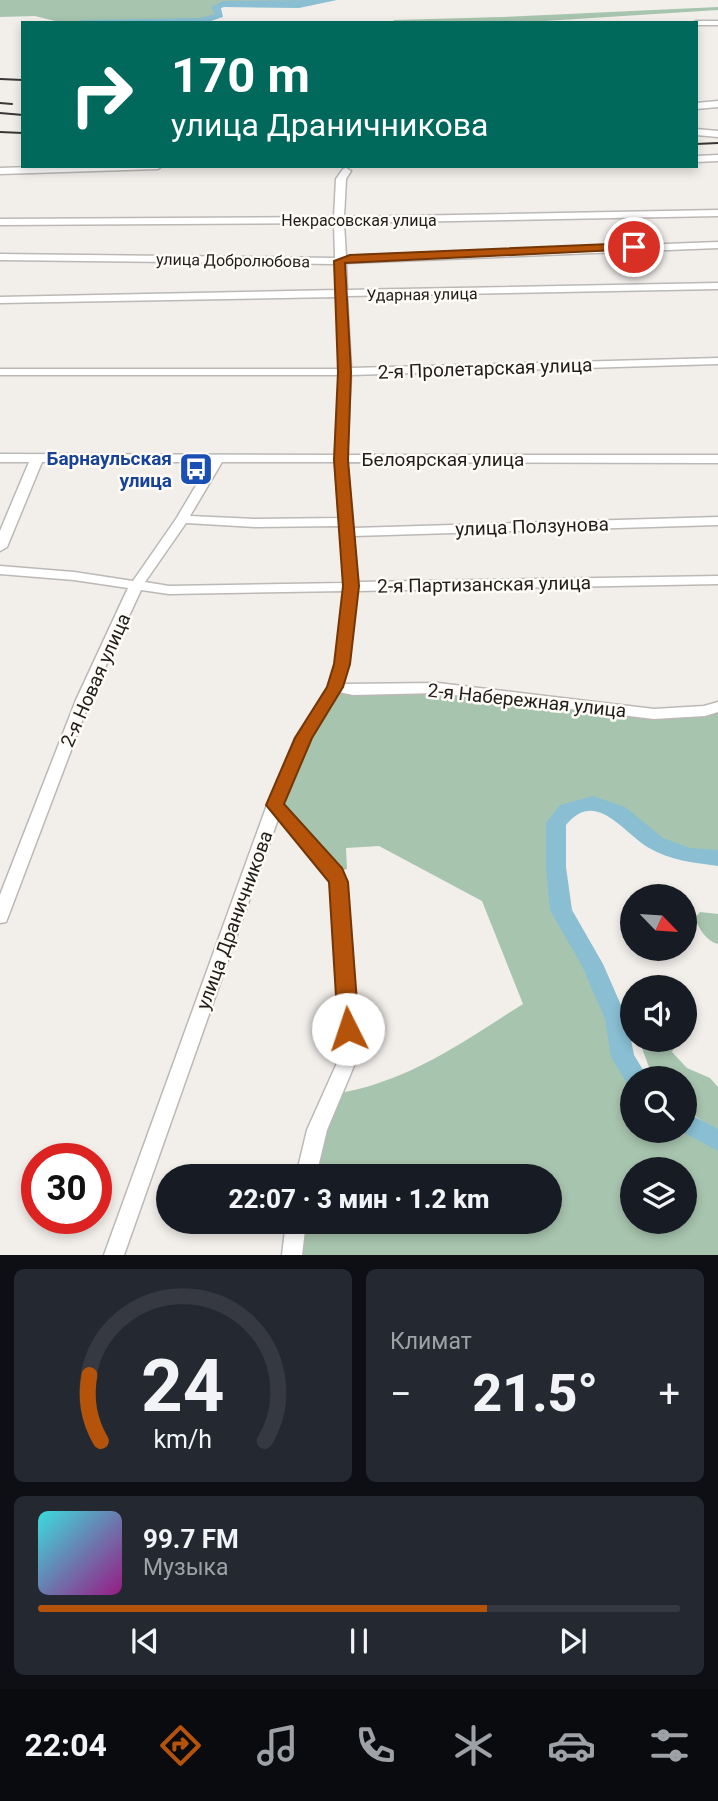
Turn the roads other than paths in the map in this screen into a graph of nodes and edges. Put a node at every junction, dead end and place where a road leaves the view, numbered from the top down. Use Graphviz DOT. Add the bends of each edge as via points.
graph roads {
  1 [pos="698,23"];
  2 [pos="718,23"];
  3 [pos="718,104"];
  4 [pos="698,106"];
  5 [pos="698,132"];
  6 [pos="718,134"];
  7 [pos="718,158"];
  8 [pos="698,159"];
  9 [pos="95,168"];
  10 [pos="350,168"];
  11 [pos="0,171"];
  12 [pos="718,213"];
  13 [pos="339,220"];
  14 [pos="0,222"];
  15 [pos="718,245"];
  16 [pos="0,257"];
  17 [pos="340,261"];
  18 [pos="718,286"];
  19 [pos="342,296"];
  20 [pos="0,300"];
  21 [pos="718,361"];
  22 [pos="0,372"];
  23 [pos="345,372"];
  24 [pos="0,458"];
  25 [pos="37,458"];
  26 [pos="218,458"];
  27 [pos="718,459"];
  28 [pos="341,460"];
  29 [pos="182,519"];
  30 [pos="718,521"];
  31 [pos="346,527"];
  32 [pos="0,547"];
  33 [pos="0,570"];
  34 [pos="718,580"];
  35 [pos="136,586"];
  36 [pos="351,586"];
  37 [pos="335,687"];
  38 [pos="718,707"];
  39 [pos="275,805"];
  40 [pos="0,917"];
  41 [pos="309,1164"];
  42 [pos="295,1234"];
  43 [pos="114,1255"];
  44 [pos="292,1255"];
  1 -- 2 [label="street"];
  3 -- 4 [label="street"];
  5 -- 6 [label="street"];
  7 -- 8 [label="street"];
  9 -- 11 [label="street"];
  10 -- 13 [label="street, улица Драничникова" via="341,179"];
  12 -- 13 [label="street, Некрасовская улица"];
  13 -- 14 [label="street, Некрасовская улица"];
  13 -- 17 [label="street, улица Драничникова"];
  15 -- 17 [label="street, улица Добролюбова"];
  16 -- 17 [label="street, улица Добролюбова"];
  17 -- 19 [label="street, улица Драничникова"];
  18 -- 19 [label="street, Ударная улица"];
  19 -- 20 [label="street, Ударная улица"];
  19 -- 23 [label="street, улица Драничникова"];
  21 -- 23 [label="street, 2-я Пролетарская улица"];
  22 -- 23 [label="street, 2-я Пролетарская улица"];
  23 -- 28 [label="street, улица Драничникова"];
  24 -- 25 [label="street, Белоярская улица"];
  25 -- 26 [label="street, Белоярская улица"];
  25 -- 32 [label="street"];
  26 -- 28 [label="street, Белоярская улица"];
  26 -- 29 [label="street, 2-я Новая улица"];
  27 -- 28 [label="street, Белоярская улица"];
  28 -- 31 [label="street, улица Драничникова"];
  29 -- 31 [label="street, улица Ползунова"];
  29 -- 35 [label="street, 2-я Новая улица"];
  30 -- 31 [label="street, улица Ползунова"];
  31 -- 36 [label="street, улица Драничникова"];
  33 -- 35 [label="street, 2-я Партизанская улица"];
  34 -- 36 [label="street, 2-я Партизанская улица"];
  35 -- 36 [label="street, 2-я Партизанская улица" via="169,590"];
  35 -- 40 [label="street, 2-я Новая улица" via="83,700"];
  36 -- 37 [label="street, улица Драничникова"];
  37 -- 38 [label="street, 2-я Набережная улица" via="438,688 654,714"];
  37 -- 39 [label="street, улица Драничникова" via="303,738"];
  39 -- 41 [label="street" via="338,882 350,1054 317,1130"];
  39 -- 43 [label="street, улица Драничникова"];
  42 -- 44 [label="street"];
}
